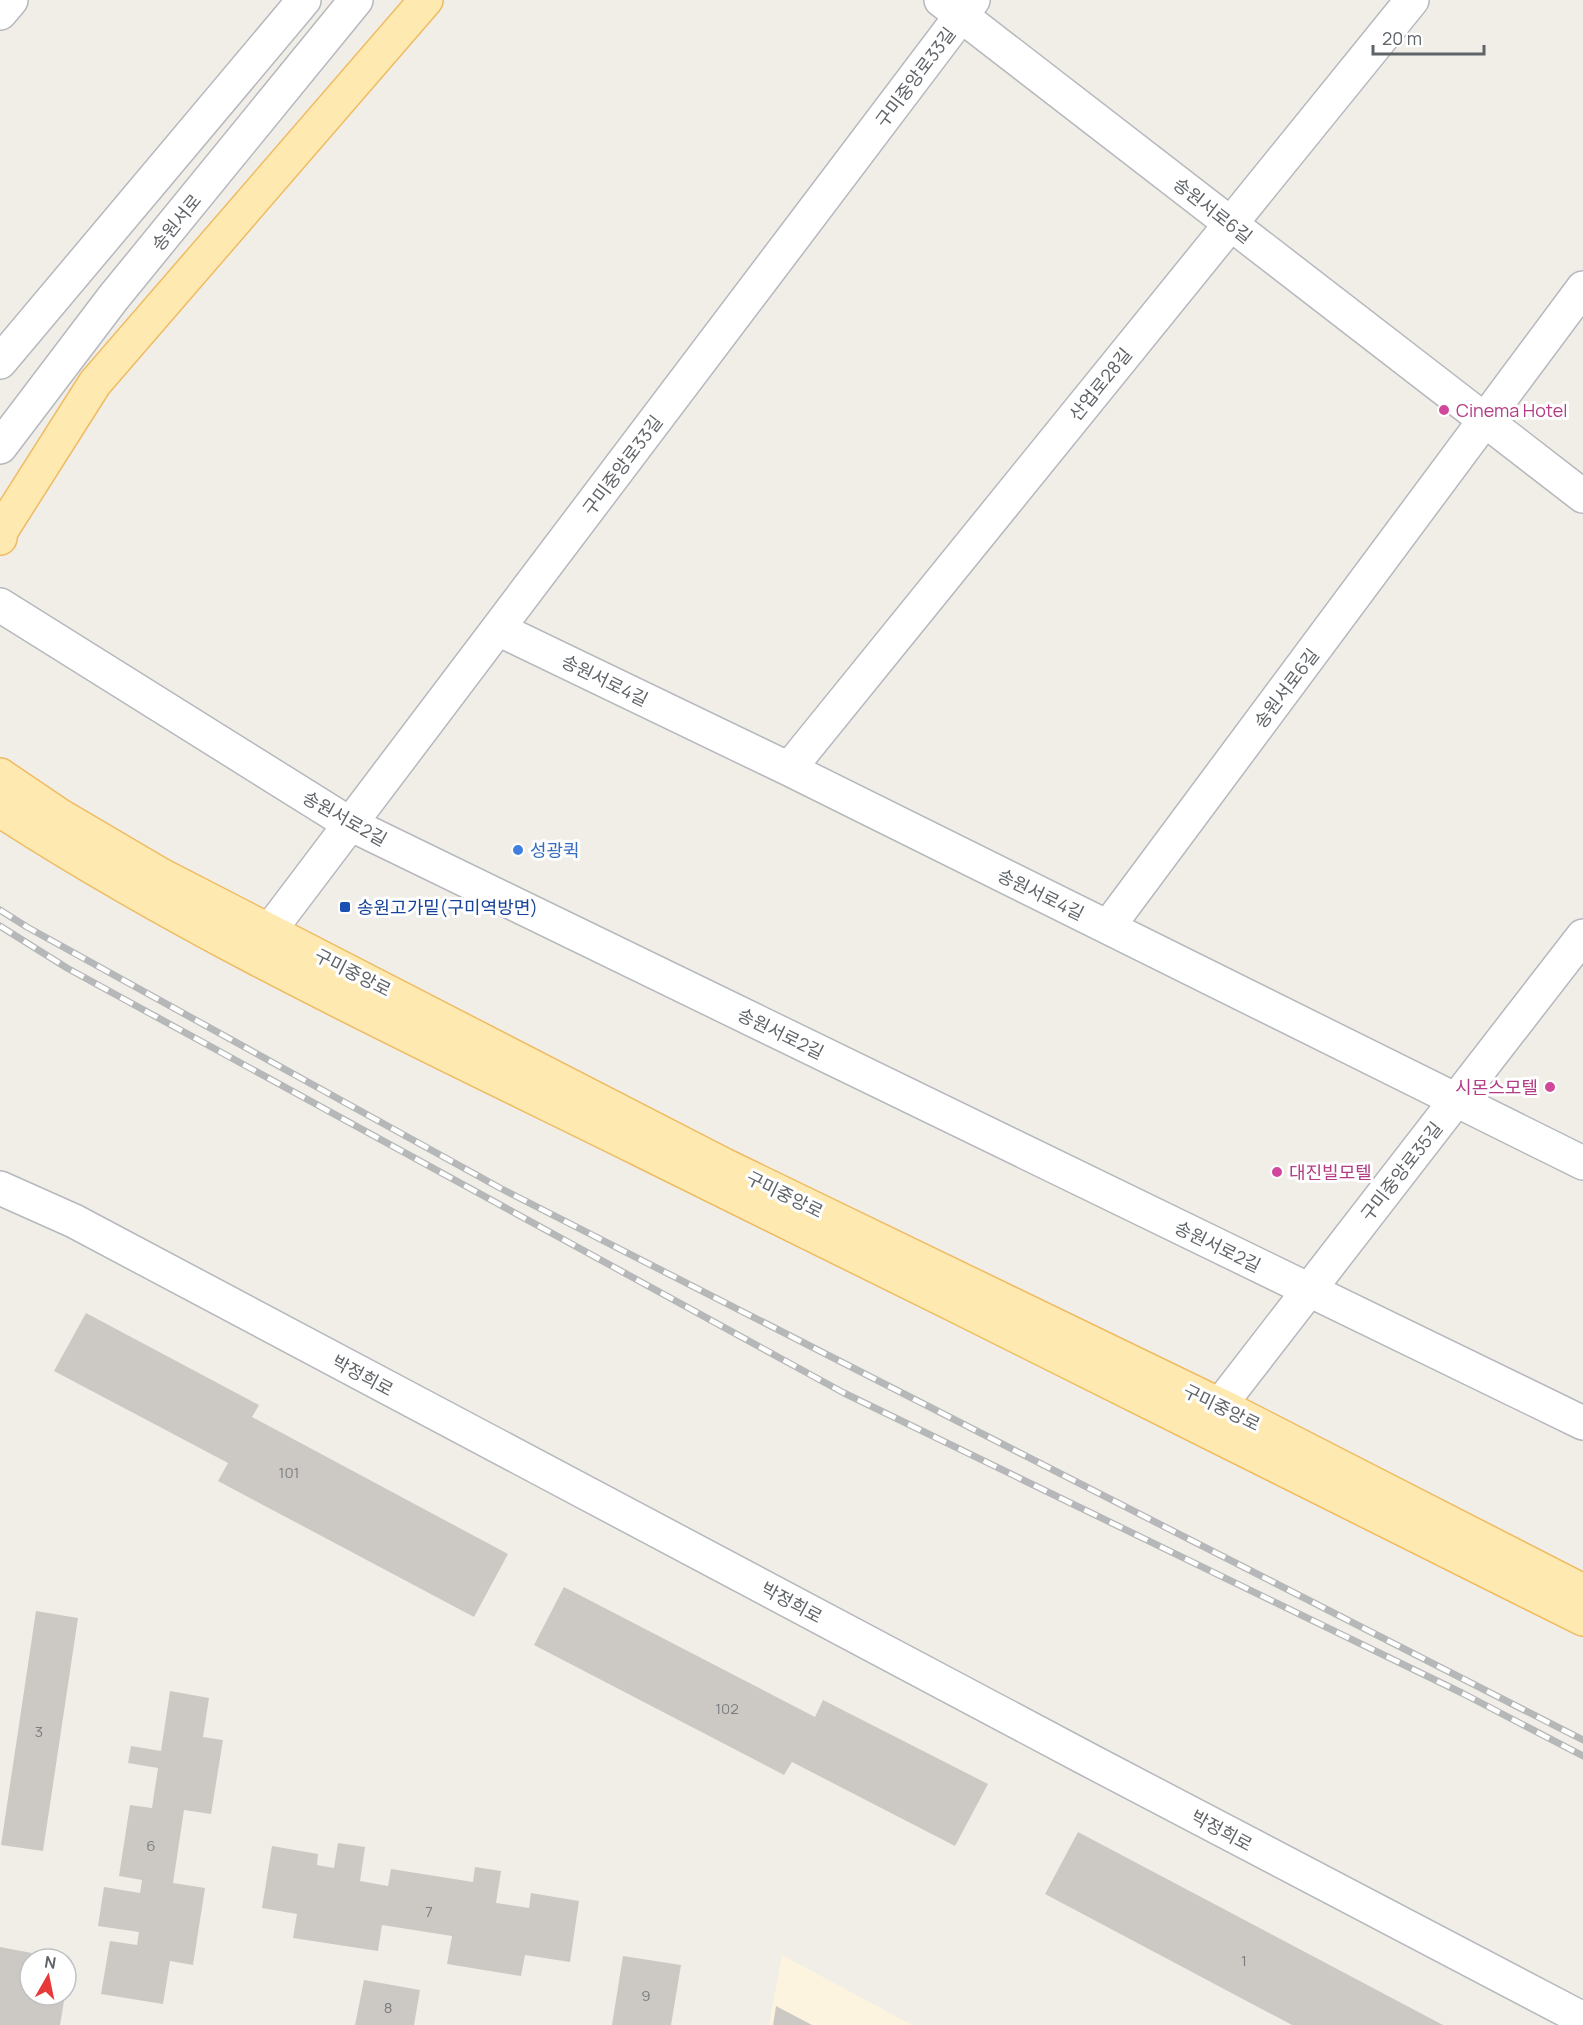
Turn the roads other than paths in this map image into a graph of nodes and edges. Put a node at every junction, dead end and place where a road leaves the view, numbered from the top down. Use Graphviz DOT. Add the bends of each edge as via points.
graph roads {
  1 [pos="11,0"];
  2 [pos="303,0"];
  3 [pos="356,0"];
  4 [pos="426,0"];
  5 [pos="1412,0"];
  6 [pos="959,5"];
  7 [pos="0,12"];
  8 [pos="1231,223"];
  9 [pos="1583,288"];
  10 [pos="0,362"];
  11 [pos="1485,420"];
  12 [pos="0,447"];
  13 [pos="1583,496"];
  14 [pos="0,534"];
  15 [pos="0,604"];
  16 [pos="498,629"];
  17 [pos="789,769"];
  18 [pos="0,775"];
  19 [pos="0,810"];
  20 [pos="350,824"];
  21 [pos="1108,927"];
  22 [pos="270,930"];
  23 [pos="1583,936"];
  24 [pos="1456,1100"];
  25 [pos="1583,1163"];
  26 [pos="0,1188"];
  27 [pos="0,1213"];
  28 [pos="74,1221"];
  29 [pos="1309,1291"];
  30 [pos="1220,1405"];
  31 [pos="1583,1424"];
  32 [pos="1583,1591"];
  33 [pos="1583,1619"];
  34 [pos="1583,2019"];
  1 -- 7 [label="street"];
  2 -- 10 [label="street"];
  3 -- 12 [label="street, 송원서로" via="113,298"];
  4 -- 14 [label="main road" via="95,383"];
  5 -- 8 [label="street, 산업로28길"];
  6 -- 8 [label="street, 송원서로6길"];
  6 -- 16 [label="street, 구미중앙로33길"];
  8 -- 11 [label="street, 송원서로6길"];
  8 -- 17 [label="street, 산업로28길"];
  9 -- 11 [label="street, 송원서로6길"];
  11 -- 13 [label="street, 송원서로6길"];
  11 -- 21 [label="street, 송원서로6길"];
  15 -- 20 [label="street, 송원서로2길"];
  16 -- 17 [label="street, 송원서로4길"];
  16 -- 20 [label="street, 구미중앙로33길"];
  17 -- 21 [label="street, 송원서로4길"];
  18 -- 22 [label="main road, 구미중앙로" via="161,875"];
  19 -- 33 [label="main road, 구미중앙로" via="71,856 287,974"];
  20 -- 22 [label="street, 구미중앙로33길"];
  20 -- 29 [label="street, 송원서로2길"];
  21 -- 24 [label="street, 송원서로4길"];
  22 -- 30 [label="main road, 구미중앙로" via="724,1165"];
  23 -- 24 [label="street, 구미중앙로35길"];
  24 -- 25 [label="street, 송원서로4길"];
  24 -- 29 [label="street, 구미중앙로35길"];
  26 -- 28 [label="street, 박정희로"];
  27 -- 28 [label="street"];
  28 -- 34 [label="street, 박정희로"];
  29 -- 30 [label="street, 구미중앙로35길"];
  29 -- 31 [label="street, 송원서로2길"];
  30 -- 32 [label="main road, 구미중앙로"];
}
